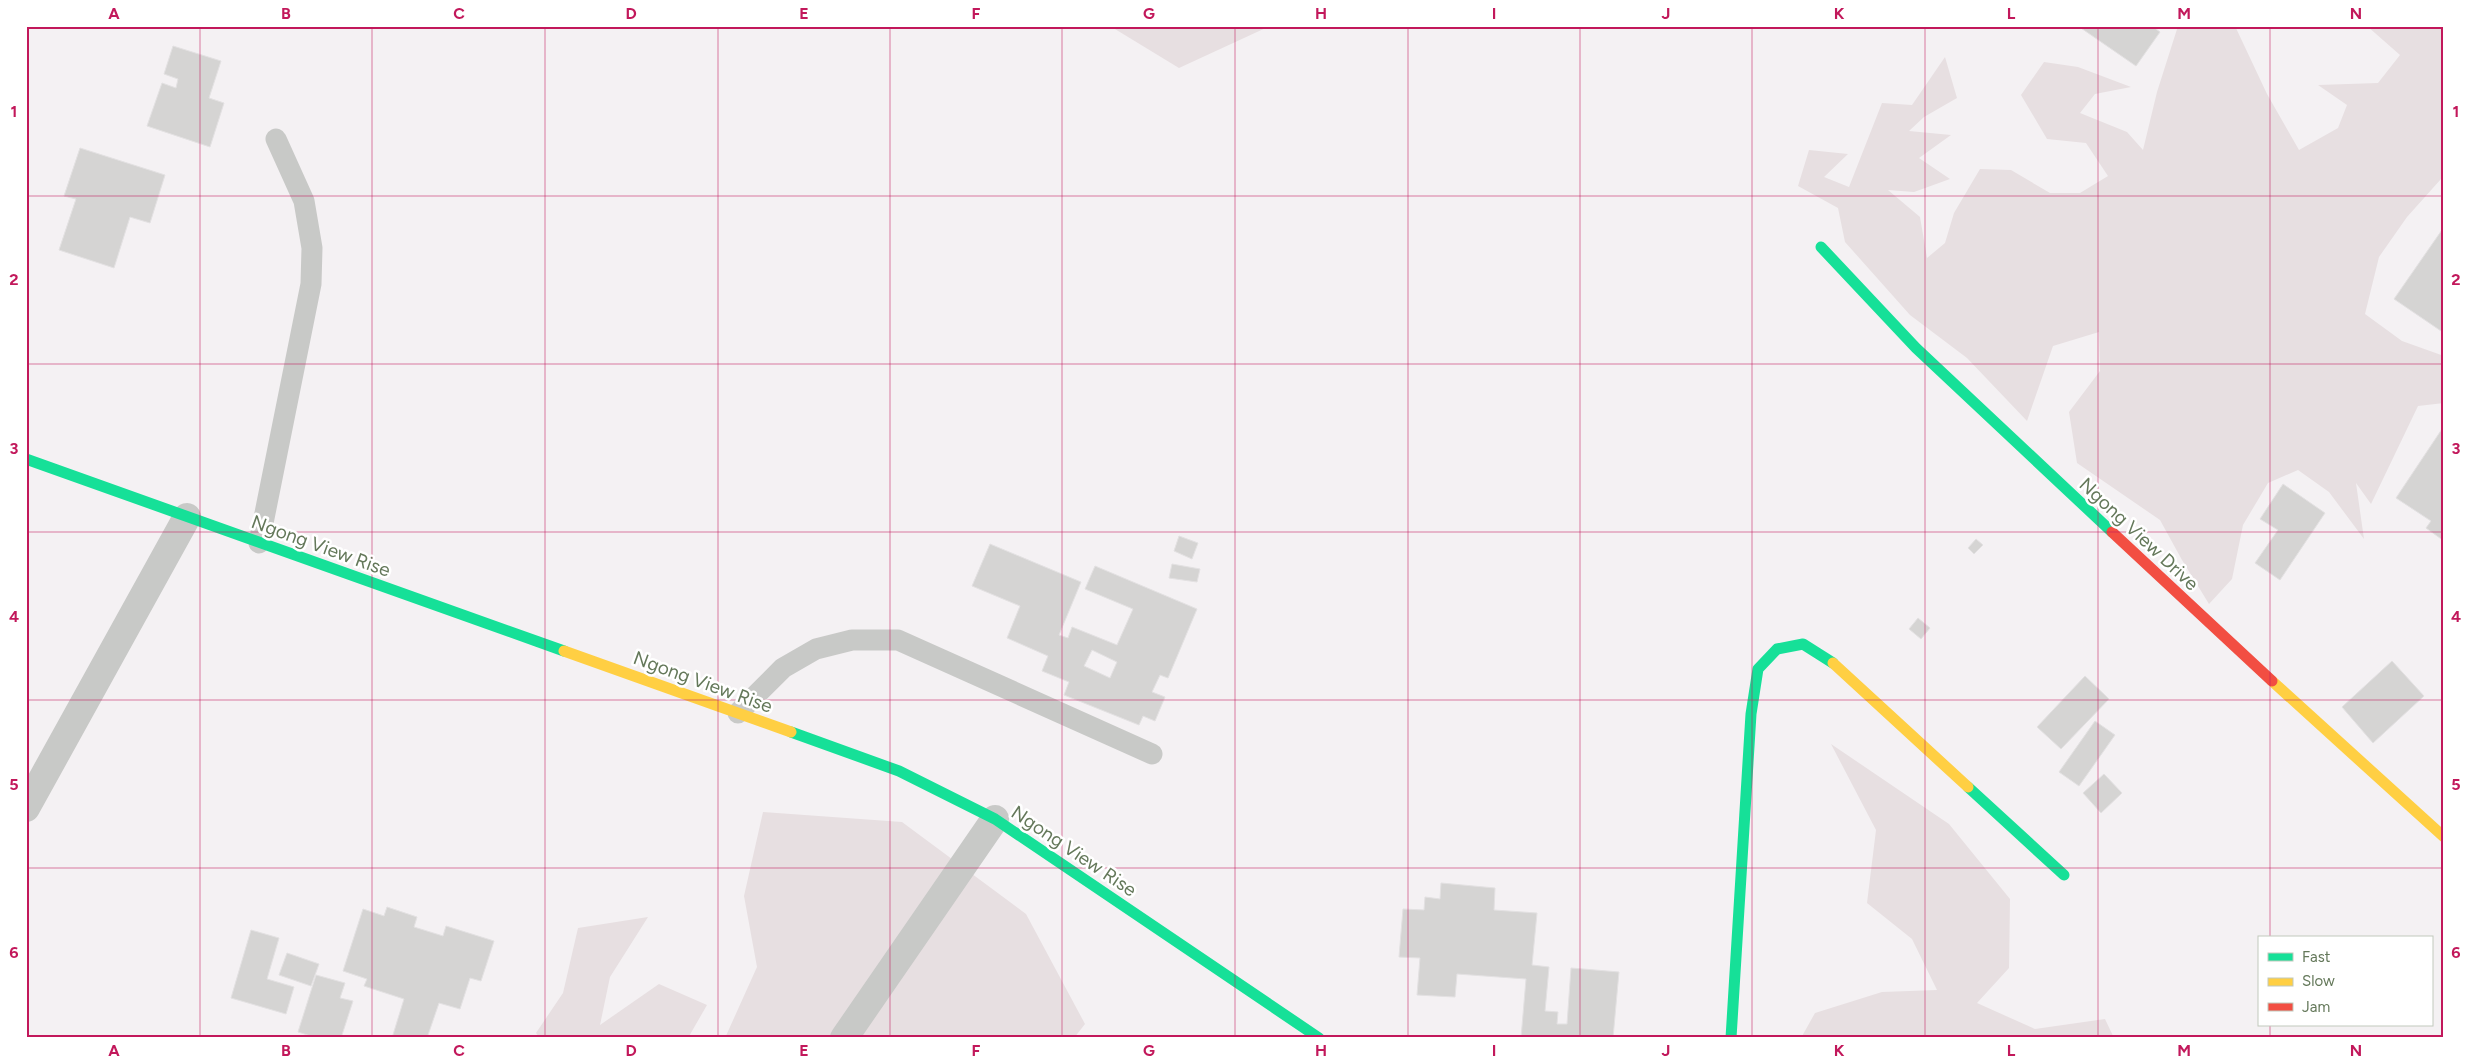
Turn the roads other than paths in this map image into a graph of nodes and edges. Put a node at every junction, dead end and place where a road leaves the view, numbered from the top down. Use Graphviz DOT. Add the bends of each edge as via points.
graph roads {
  1 [pos="276,139"];
  2 [pos="1820,247"];
  3 [pos="26,460"];
  4 [pos="187,517"];
  5 [pos="259,542"];
  6 [pos="738,713"];
  7 [pos="1152,754"];
  8 [pos="26,808"];
  9 [pos="995,819"];
  10 [pos="2444,837"];
  11 [pos="2064,875"];
  12 [pos="844,1038"];
  13 [pos="1318,1038"];
  14 [pos="1731,1038"];
  1 -- 5 [label="lane" via="304,201 312,248 310,284"];
  2 -- 10 [label="street, Ngong View Drive" via="1864,298 2032,458 2347,752"];
  3 -- 4 [label="street, Ngong View Rise"];
  4 -- 5 [label="street, Ngong View Rise"];
  4 -- 8 [label="street"];
  5 -- 6 [label="street, Ngong View Rise"];
  6 -- 7 [label="lane" via="783,668 816,649 852,640 898,640"];
  6 -- 9 [label="street, Ngong View Rise" via="899,771"];
  9 -- 12 [label="street"];
  9 -- 13 [label="street, Ngong View Rise"];
  11 -- 14 [label="street" via="1833,663 1802,644 1777,649 1758,669 1751,714"];
}
